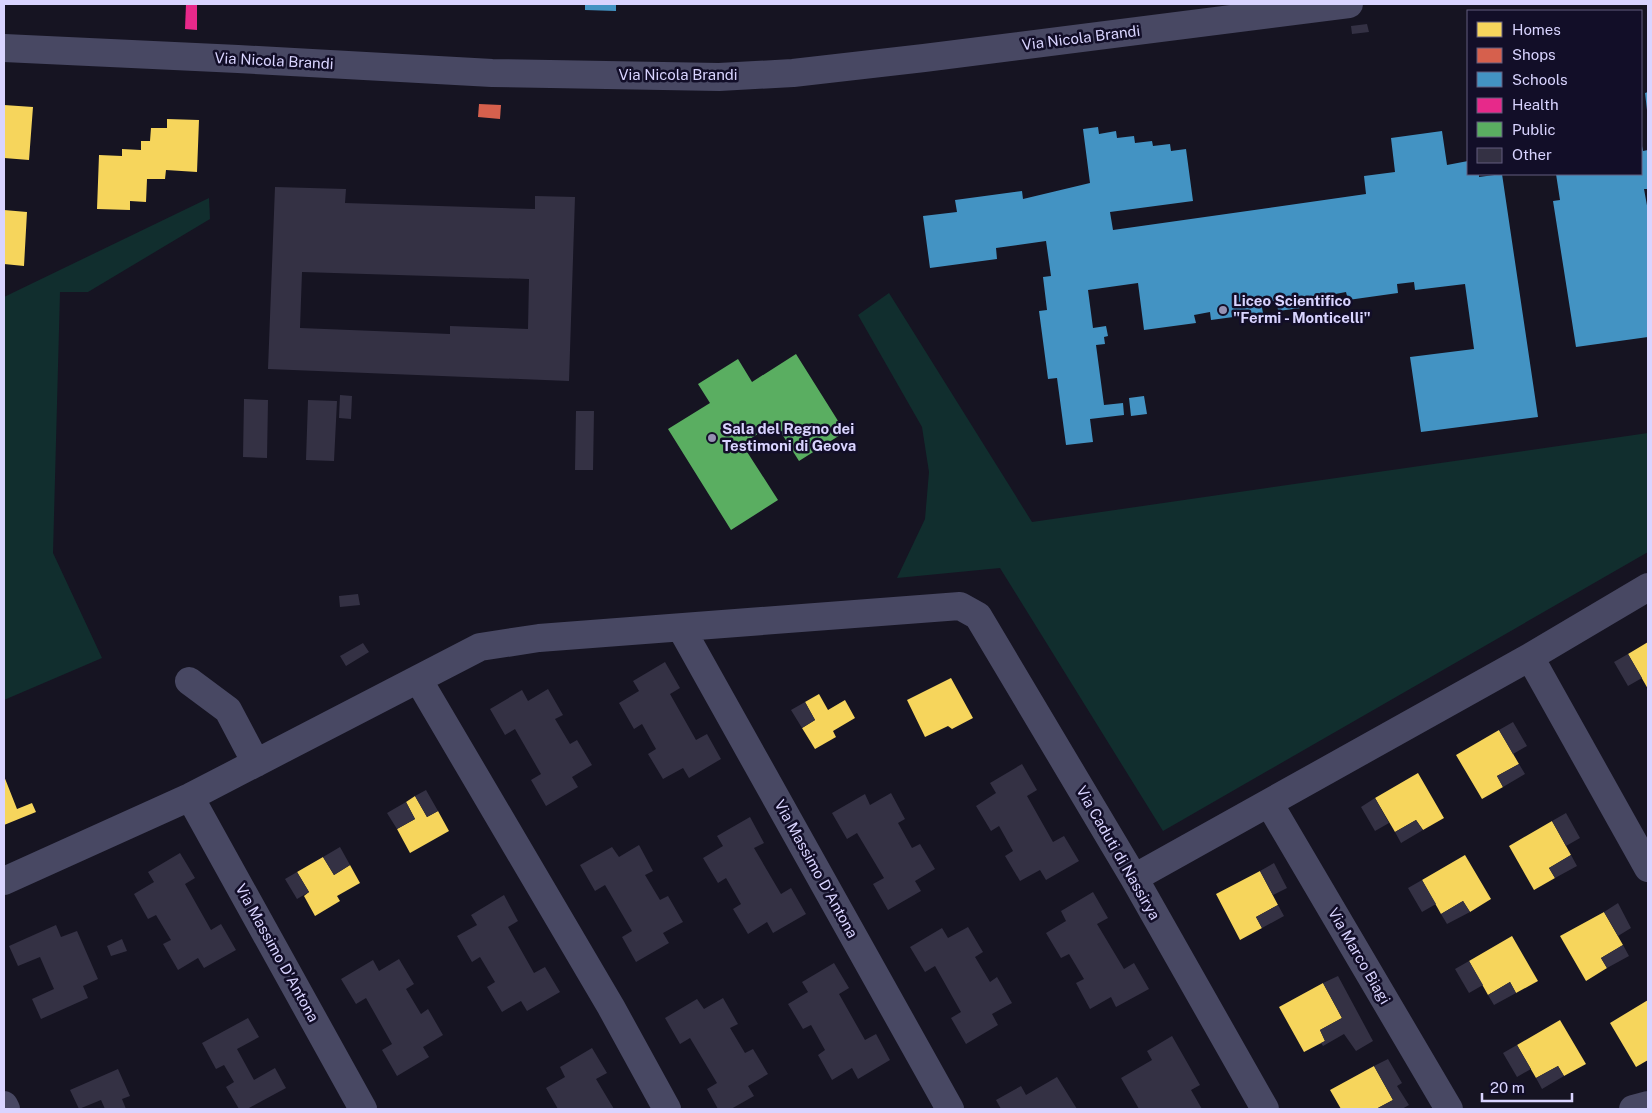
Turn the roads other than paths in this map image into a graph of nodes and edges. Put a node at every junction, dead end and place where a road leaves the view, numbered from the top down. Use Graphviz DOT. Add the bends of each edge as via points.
graph roads {
  1 [pos="1349,4"];
  2 [pos="4,48"];
  3 [pos="1648,587"];
  4 [pos="681,628"];
  5 [pos="1530,657"];
  6 [pos="418,679"];
  7 [pos="189,682"];
  8 [pos="256,763"];
  9 [pos="190,797"];
  10 [pos="1269,802"];
  11 [pos="1648,868"];
  12 [pos="1134,878"];
  13 [pos="4,881"];
  14 [pos="4,1105"];
  15 [pos="1648,1105"];
  16 [pos="6,1109"];
  17 [pos="363,1109"];
  18 [pos="667,1109"];
  19 [pos="950,1109"];
  20 [pos="1266,1109"];
  21 [pos="1449,1109"];
  22 [pos="1633,1109"];
  1 -- 2 [label="street, Via Nicola Brandi" via="906,60 793,73 719,77 492,73"];
  3 -- 5 [label="street"];
  4 -- 6 [label="street" via="539,638 480,647"];
  4 -- 12 [label="street, Via Caduti di Nassirya" via="960,606 978,616"];
  4 -- 19 [label="street, Via Massimo D'Antona"];
  5 -- 10 [label="street"];
  5 -- 11 [label="street"];
  6 -- 8 [label="street"];
  6 -- 18 [label="street" via="611,1007"];
  7 -- 8 [label="street" via="228,710"];
  8 -- 9 [label="street"];
  9 -- 13 [label="street"];
  9 -- 17 [label="street, Via Massimo D'Antona"];
  10 -- 12 [label="street"];
  10 -- 21 [label="street, Via Marco Biagi"];
  12 -- 20 [label="street, Via Caduti di Nassirya"];
  14 -- 16 [label="street"];
  15 -- 22 [label="street"];
}
